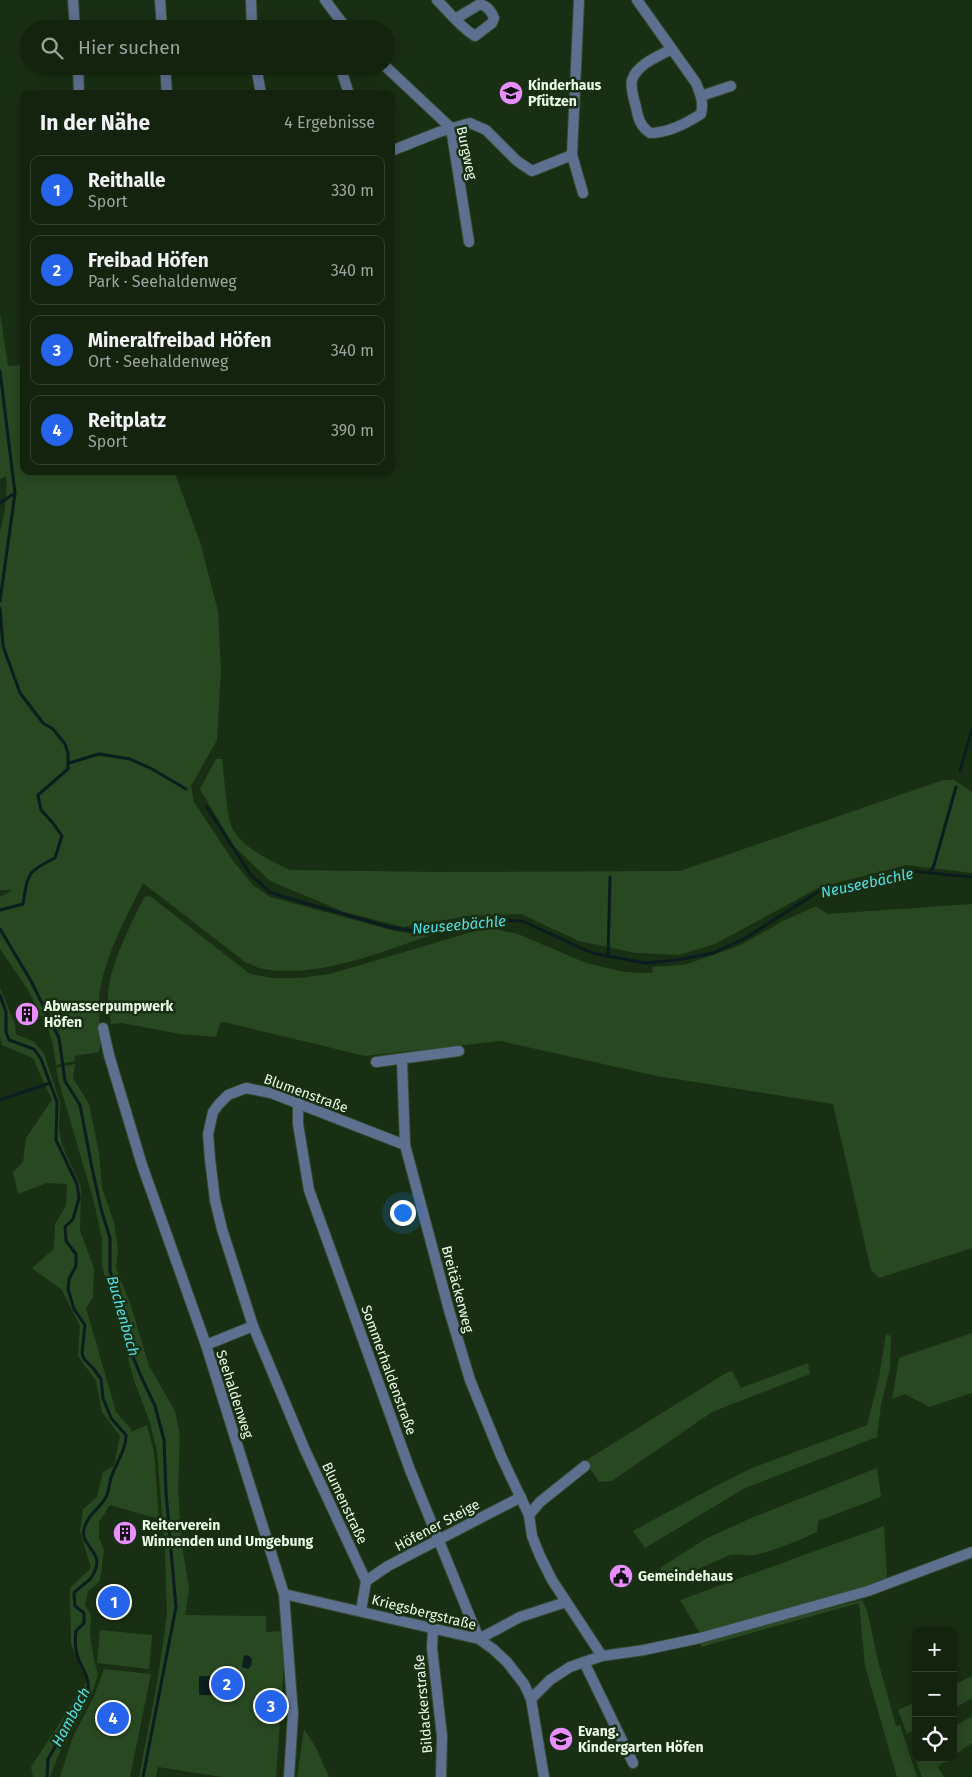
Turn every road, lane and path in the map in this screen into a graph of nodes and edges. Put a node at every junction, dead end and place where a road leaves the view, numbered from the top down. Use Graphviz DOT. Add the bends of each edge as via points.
graph roads {
  1 [pos="73,0"];
  2 [pos="160,0"];
  3 [pos="251,0"];
  4 [pos="325,0"];
  5 [pos="437,0"];
  6 [pos="579,0"];
  7 [pos="637,0"];
  8 [pos="455,19"];
  9 [pos="74,20"];
  10 [pos="161,20"];
  11 [pos="252,20"];
  12 [pos="337,20"];
  13 [pos="672,49"];
  14 [pos="78,75"];
  15 [pos="166,75"];
  16 [pos="258,75"];
  17 [pos="343,75"];
  18 [pos="395,75"];
  19 [pos="731,86"];
  20 [pos="79,90"];
  21 [pos="167,90"];
  22 [pos="260,90"];
  23 [pos="348,90"];
  24 [pos="701,96"];
  25 [pos="451,128"];
  26 [pos="395,149"];
  27 [pos="572,155"];
  28 [pos="583,193"];
  29 [pos="469,242"];
  30 [pos="103,1028"];
  31 [pos="459,1051"];
  32 [pos="402,1060"];
  33 [pos="376,1062"];
  34 [pos="298,1103"];
  35 [pos="405,1145"];
  36 [pos="253,1326"];
  37 [pos="206,1346"];
  38 [pos="584,1466"];
  39 [pos="521,1496"];
  40 [pos="529,1515"];
  41 [pos="439,1540"];
  42 [pos="972,1552"];
  43 [pos="366,1581"];
  44 [pos="284,1594"];
  45 [pos="566,1602"];
  46 [pos="362,1611"];
  47 [pos="433,1628"];
  48 [pos="479,1639"];
  49 [pos="602,1656"];
  50 [pos="584,1662"];
  51 [pos="531,1698"];
  52 [pos="633,1763"];
  53 [pos="289,1777"];
  54 [pos="441,1777"];
  55 [pos="544,1777"];
  1 -- 9 [label="street"];
  2 -- 10 [label="street"];
  3 -- 11 [label="street"];
  4 -- 12 [label="street"];
  5 -- 8 [label="street"];
  6 -- 27 [label="street"];
  7 -- 13 [label="street"];
  13 -- 24 [label="street" via="696,83"];
  13 -- 24 [label="street" via="640,68 632,79 641,124 650,133 667,131 701,114"];
  14 -- 20 [label="street"];
  15 -- 21 [label="street"];
  16 -- 22 [label="street"];
  17 -- 23 [label="street"];
  18 -- 25 [label="street, Burgweg"];
  19 -- 24 [label="street"];
  25 -- 26 [label="street"];
  25 -- 27 [label="street" via="470,123 486,130 517,161 532,171"];
  25 -- 29 [label="street, Burgweg"];
  27 -- 28 [label="street"];
  30 -- 37 [label="street, Seehaldenweg" via="142,1165"];
  31 -- 32 [label="street"];
  32 -- 33 [label="street"];
  32 -- 35 [label="street, Breitäckerweg"];
  34 -- 35 [label="street, Blumenstraße"];
  34 -- 36 [label="street, Blumenstraße" via="246,1088 228,1095 213,1112 210,1123 210,1159 222,1229"];
  34 -- 41 [label="street, Sommerhaldenstraße" via="298,1124 309,1190 410,1470"];
  35 -- 39 [label="street, Breitäckerweg" via="470,1380"];
  36 -- 37 [label="street"];
  36 -- 43 [label="street, Blumenstraße" via="305,1450"];
  37 -- 44 [label="street, Seehaldenweg"];
  38 -- 40 [label="street"];
  39 -- 40 [label="street, Breitäckerweg"];
  39 -- 41 [label="street, Höfener Steige"];
  40 -- 45 [label="street, Breitäckerweg" via="532,1536 540,1556"];
  41 -- 43 [label="street, Höfener Steige"];
  41 -- 48 [label="street, Sommerhaldenstraße"];
  42 -- 49 [label="street" via="868,1591 700,1638"];
  43 -- 46 [label="street"];
  44 -- 46 [label="street, Kriegsbergstraße"];
  44 -- 53 [label="street, Seehaldenweg" via="293,1714"];
  45 -- 48 [label="street" via="520,1617"];
  45 -- 49 [label="street, Breitäckerweg"];
  46 -- 47 [label="street, Kriegsbergstraße"];
  47 -- 48 [label="street, Kriegsbergstraße"];
  47 -- 54 [label="street, Bildackerstraße" via="432,1648 442,1736"];
  48 -- 51 [label="street, Kriegsbergstraße" via="507,1662"];
  49 -- 50 [label="street"];
  50 -- 51 [label="street" via="550,1680"];
  50 -- 52 [label="street"];
  51 -- 55 [label="street"];
}
